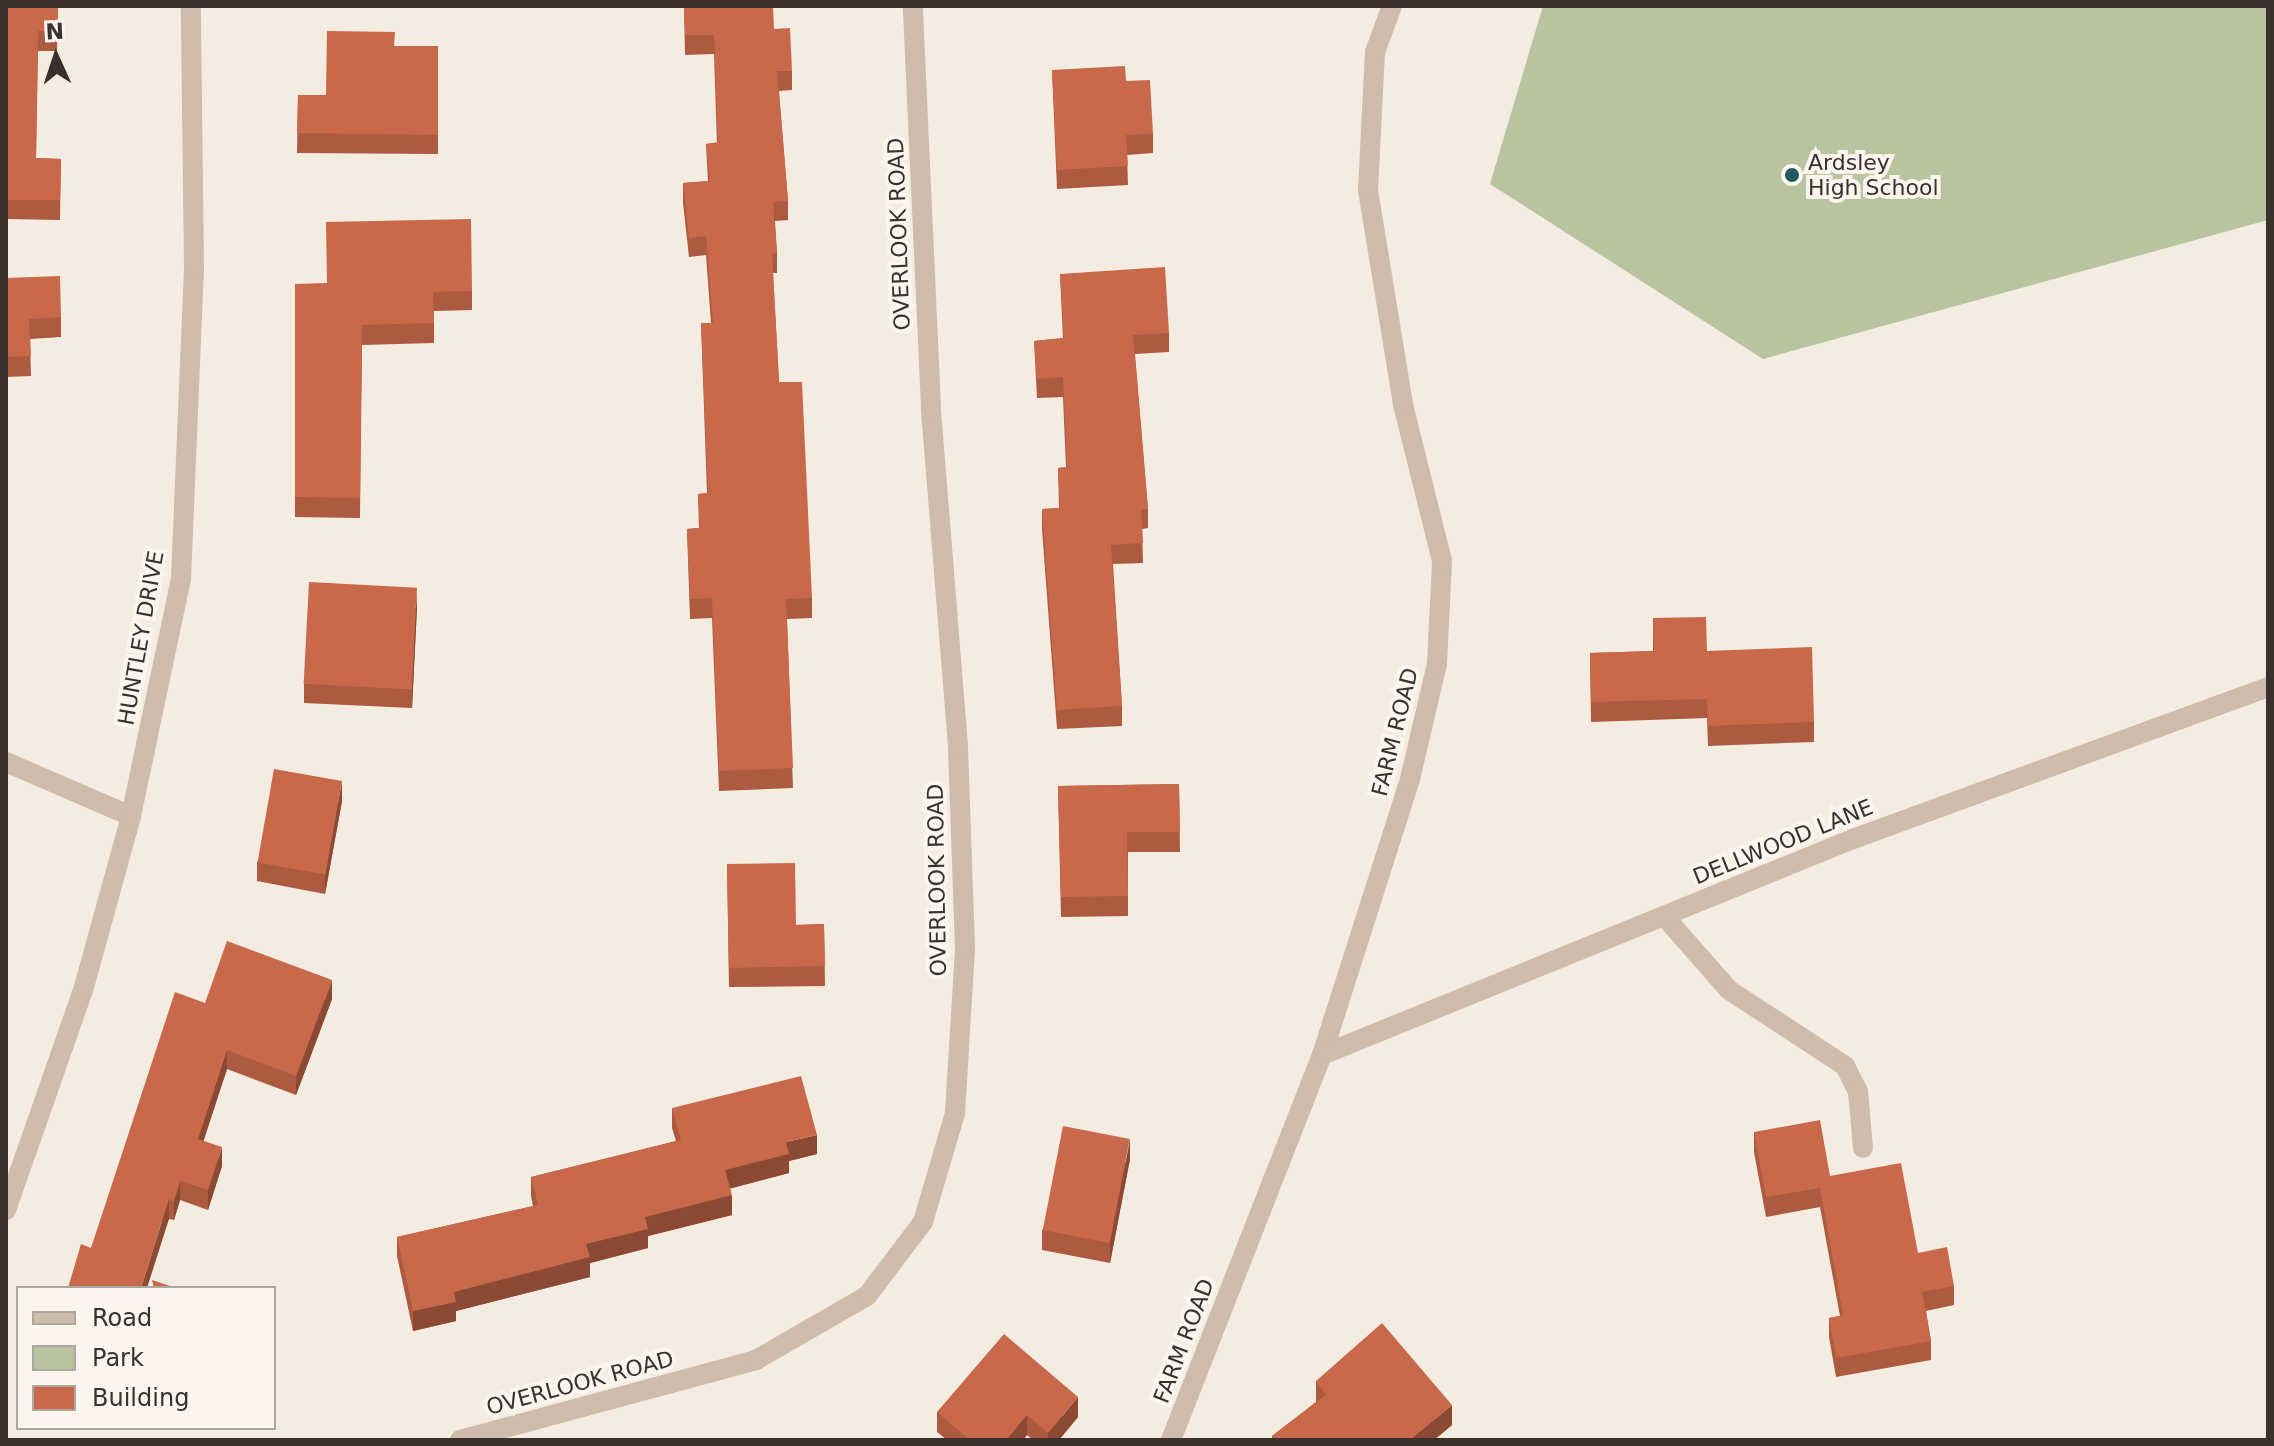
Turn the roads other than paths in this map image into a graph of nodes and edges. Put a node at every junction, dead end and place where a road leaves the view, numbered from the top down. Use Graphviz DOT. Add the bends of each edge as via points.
graph roads {
  1 [pos="191,6"];
  2 [pos="913,6"];
  3 [pos="1392,6"];
  4 [pos="2268,687"];
  5 [pos="6,762"];
  6 [pos="131,816"];
  7 [pos="1664,916"];
  8 [pos="1322,1055"];
  9 [pos="1863,1148"];
  10 [pos="6,1210"];
  11 [pos="460,1440"];
  12 [pos="1171,1440"];
  1 -- 6 [label="street, HUNTLEY DRIVE" via="194,268 181,578"];
  2 -- 11 [label="street, OVERLOOK ROAD" via="931,407 958,746 965,948 955,1113 923,1222 867,1296 756,1360"];
  3 -- 8 [label="street, FARM ROAD" via="1375,52 1368,190 1403,404 1442,561 1437,664 1410,779"];
  4 -- 7 [label="street, DELLWOOD LANE" via="1853,839"];
  5 -- 6 [label="street"];
  6 -- 10 [label="street, HUNTLEY DRIVE" via="84,987"];
  7 -- 8 [label="street, DELLWOOD LANE"];
  7 -- 9 [label="street" via="1729,990 1845,1066 1858,1091"];
  8 -- 12 [label="street, FARM ROAD"];
}
